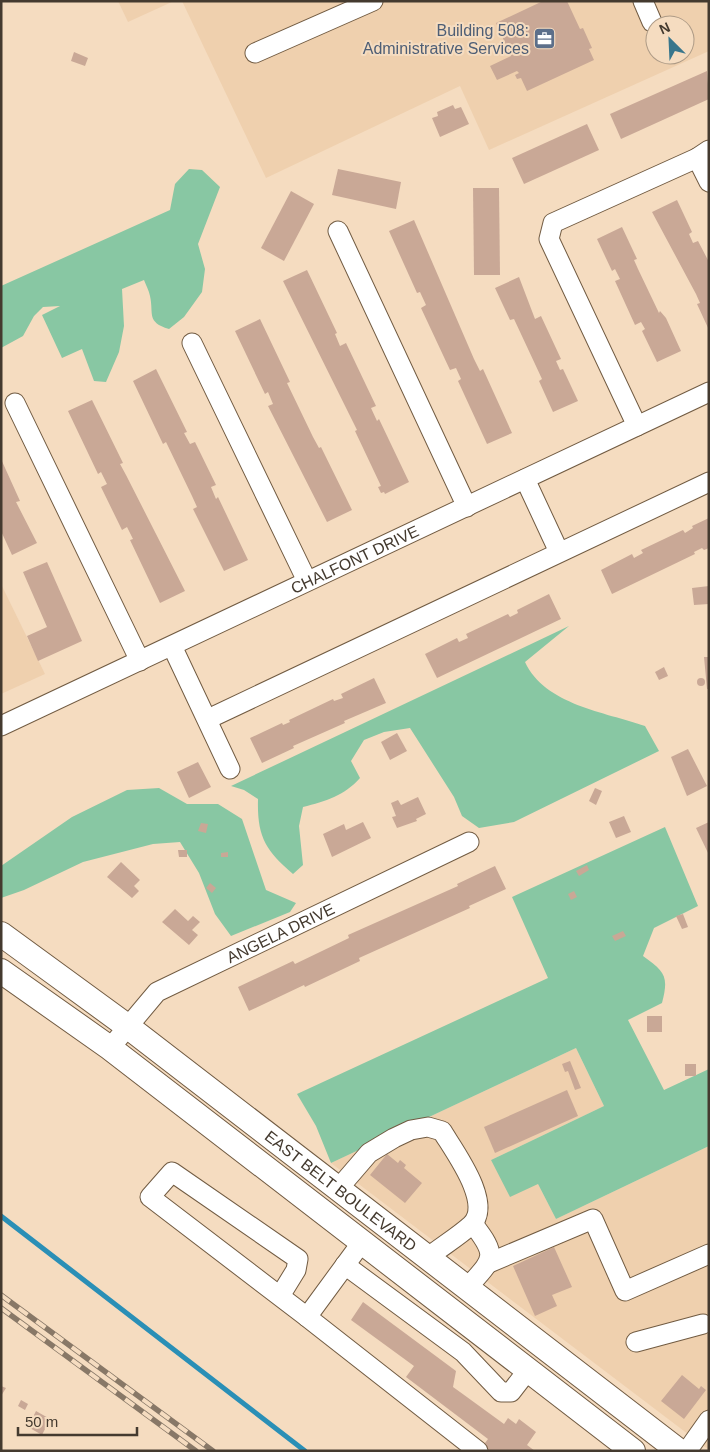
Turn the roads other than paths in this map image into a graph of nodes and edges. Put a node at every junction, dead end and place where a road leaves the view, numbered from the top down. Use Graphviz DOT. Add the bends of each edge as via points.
graph roads {
  1 [pos="373,1"];
  2 [pos="643,1"];
  3 [pos="649,15"];
  4 [pos="255,53"];
  5 [pos="703,154"];
  6 [pos="709,182"];
  7 [pos="338,231"];
  8 [pos="192,343"];
  9 [pos="709,392"];
  10 [pos="16,403"];
  11 [pos="637,426"];
  12 [pos="525,479"];
  13 [pos="709,482"];
  14 [pos="467,506"];
  15 [pos="559,552"];
  16 [pos="306,581"];
  17 [pos="172,646"];
  18 [pos="140,661"];
  19 [pos="208,719"];
  20 [pos="1,726"];
  21 [pos="230,769"];
  22 [pos="469,842"];
  23 [pos="1,934"];
  24 [pos="1,970"];
  25 [pos="127,1026"];
  26 [pos="110,1048"];
  27 [pos="338,1189"];
  28 [pos="473,1224"];
  29 [pos="362,1242"];
  30 [pos="709,1254"];
  31 [pos="428,1258"];
  32 [pos="489,1263"];
  33 [pos="345,1265"];
  34 [pos="467,1288"];
  35 [pos="280,1296"];
  36 [pos="306,1316"];
  37 [pos="707,1322"];
  38 [pos="636,1342"];
  39 [pos="528,1370"];
  40 [pos="709,1420"];
  41 [pos="478,1451"];
  42 [pos="633,1451"];
  43 [pos="679,1451"];
  44 [pos="687,1451"];
  1 -- 4 [label="street"];
  2 -- 3 [label="street"];
  5 -- 6 [label="street"];
  5 -- 11 [label="street" via="554,223 549,239"];
  7 -- 14 [label="street"];
  8 -- 16 [label="street"];
  9 -- 11 [label="street, CHALFONT DRIVE"];
  10 -- 18 [label="street"];
  11 -- 12 [label="street, CHALFONT DRIVE"];
  12 -- 14 [label="street, CHALFONT DRIVE"];
  12 -- 15 [label="street"];
  13 -- 15 [label="street"];
  14 -- 16 [label="street, CHALFONT DRIVE"];
  15 -- 19 [label="street"];
  16 -- 17 [label="street, CHALFONT DRIVE"];
  17 -- 18 [label="street, CHALFONT DRIVE"];
  17 -- 19 [label="street"];
  18 -- 20 [label="street, CHALFONT DRIVE"];
  19 -- 21 [label="street"];
  22 -- 25 [label="street, ANGELA DRIVE" via="157,992"];
  23 -- 25 [label="main road, EAST BELT BOULEVARD"];
  24 -- 26 [label="main road, EAST BELT BOULEVARD"];
  25 -- 26 [label="street, ANGELA DRIVE"];
  25 -- 27 [label="main road, EAST BELT BOULEVARD"];
  26 -- 29 [label="main road, EAST BELT BOULEVARD"];
  27 -- 28 [label="street" via="369,1153 411,1130 428,1127 442,1130 476,1188 478,1207"];
  27 -- 31 [label="main road, EAST BELT BOULEVARD"];
  28 -- 31 [label="street"];
  28 -- 32 [label="street" via="491,1252"];
  29 -- 33 [label="street"];
  29 -- 39 [label="main road, EAST BELT BOULEVARD"];
  30 -- 32 [label="street" via="626,1291 593,1219"];
  31 -- 34 [label="main road, EAST BELT BOULEVARD"];
  32 -- 34 [label="street"];
  33 -- 36 [label="street"];
  33 -- 39 [label="street" via="463,1352 501,1392 511,1392"];
  34 -- 43 [label="main road, EAST BELT BOULEVARD"];
  35 -- 35 [label="street" via="150,1197 172,1172 298,1259 296,1270"];
  35 -- 36 [label="street"];
  36 -- 41 [label="street"];
  37 -- 38 [label="street"];
  39 -- 42 [label="main road, EAST BELT BOULEVARD"];
  40 -- 44 [label="street"];
}
